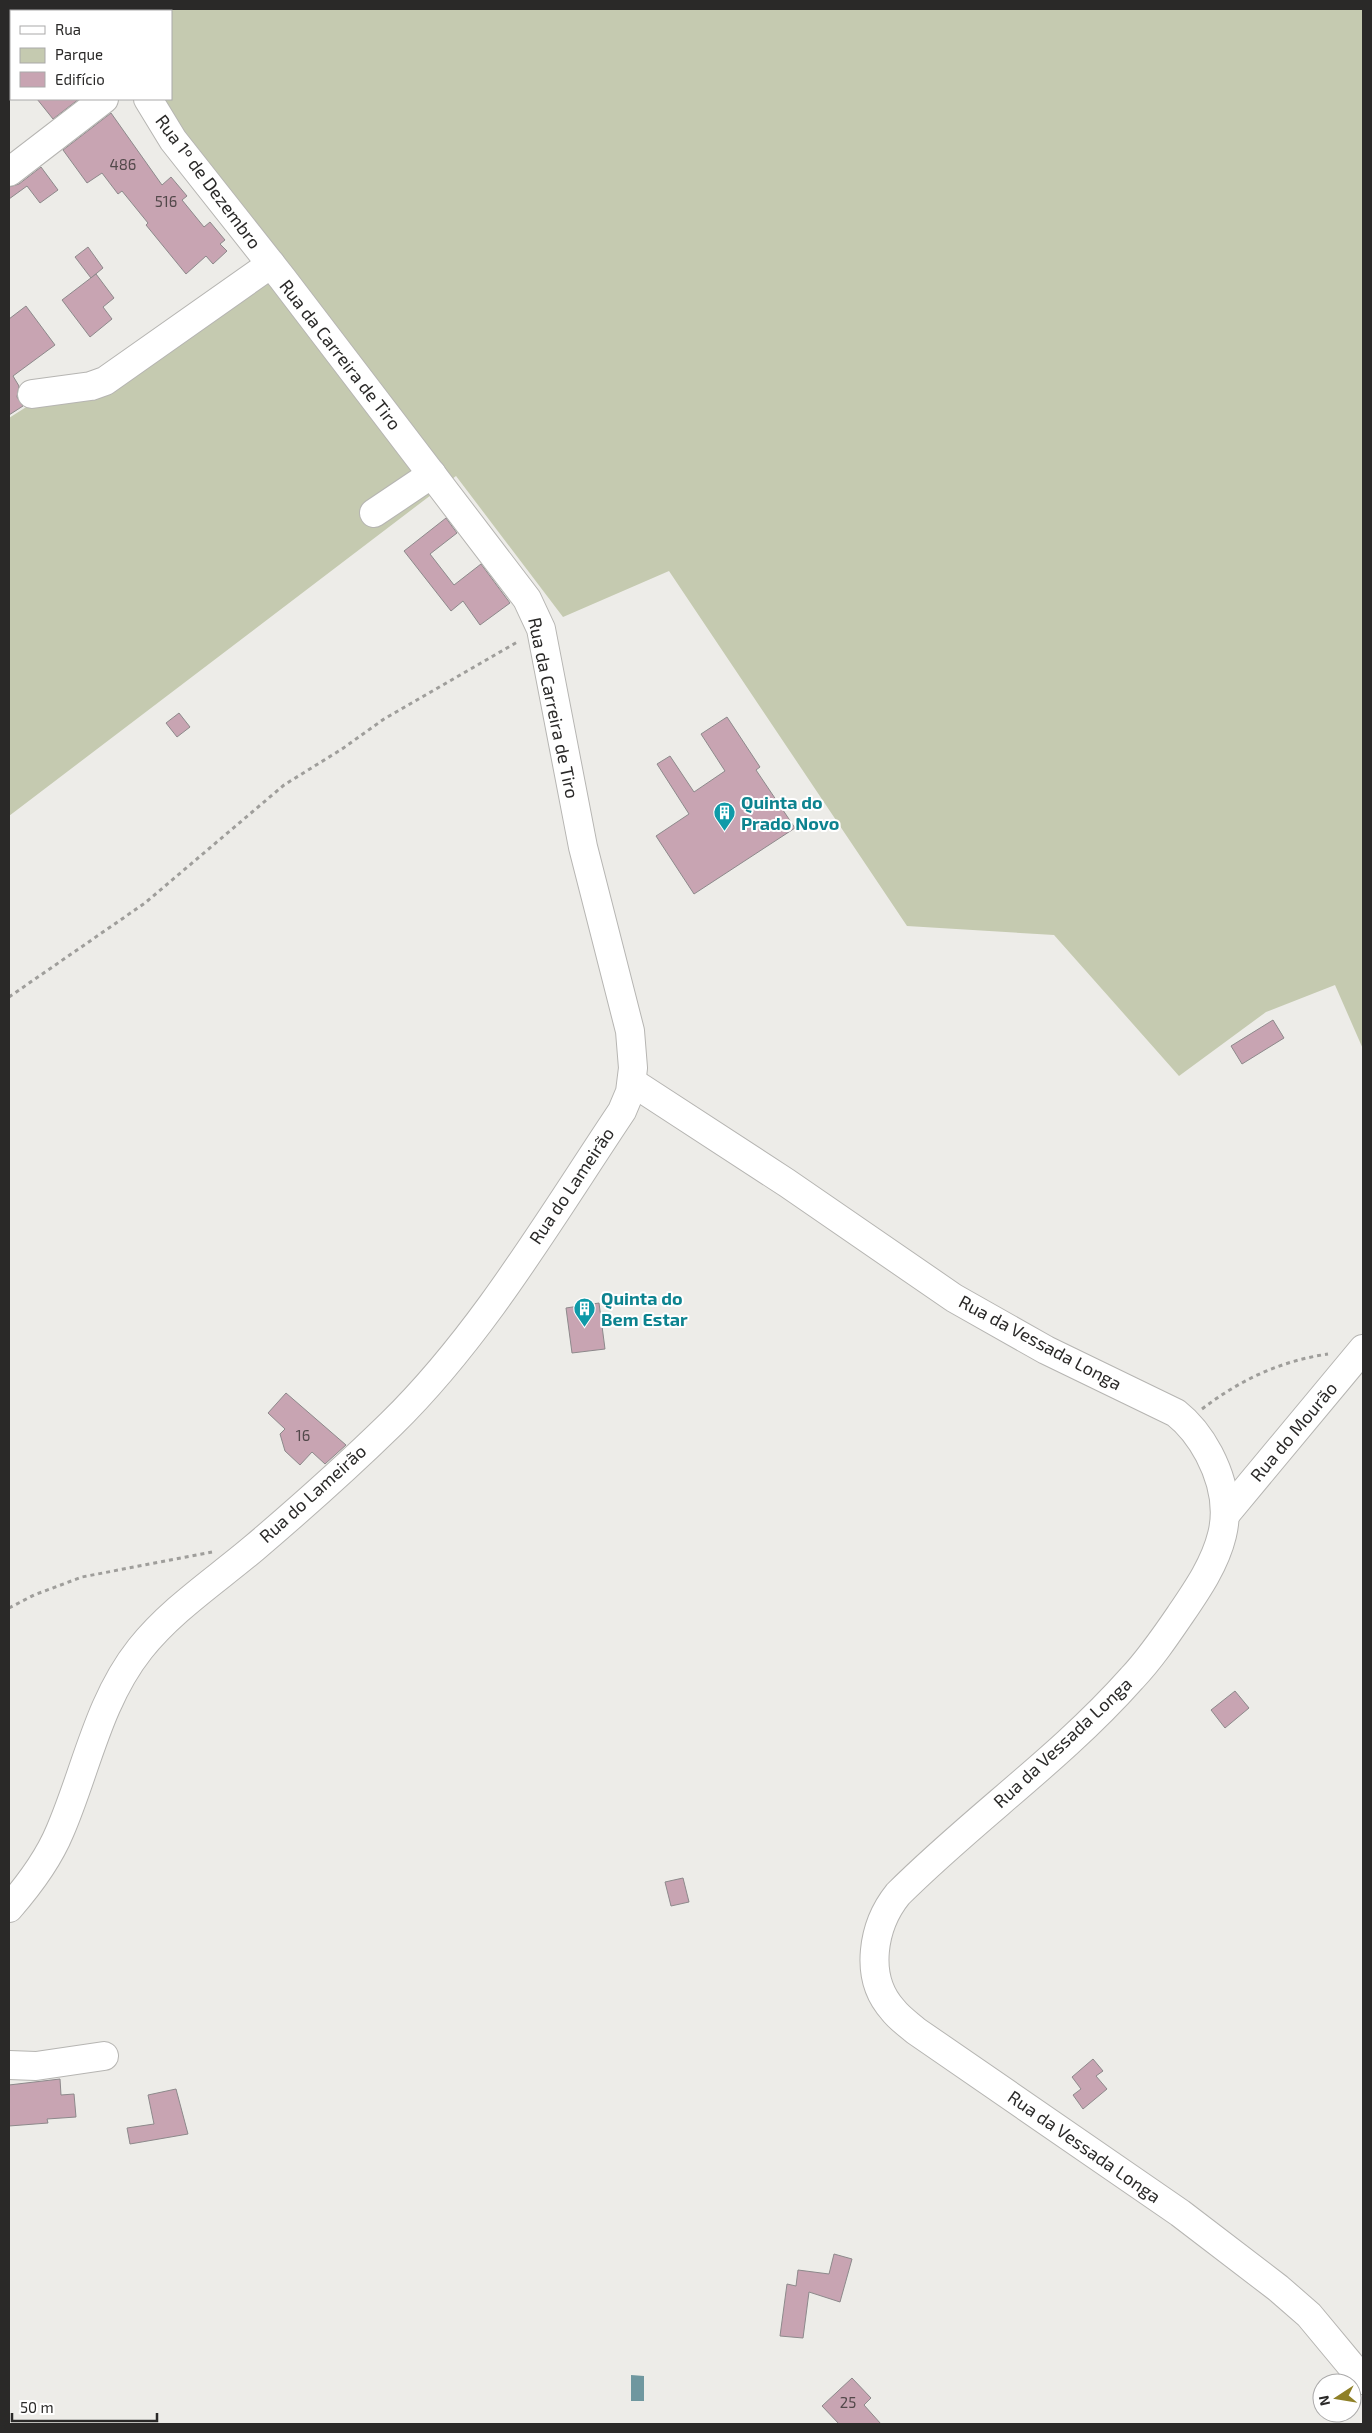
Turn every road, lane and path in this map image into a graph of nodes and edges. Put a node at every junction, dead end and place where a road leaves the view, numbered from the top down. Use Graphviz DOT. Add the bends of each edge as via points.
graph roads {
  1 [pos="103,100"];
  2 [pos="149,100"];
  3 [pos="9,172"];
  4 [pos="271,264"];
  5 [pos="32,394"];
  6 [pos="432,474"];
  7 [pos="374,513"];
  8 [pos="540,629"];
  9 [pos="9,998"];
  10 [pos="632,1082"];
  11 [pos="1363,1349"];
  12 [pos="1186,1421"];
  13 [pos="1225,1515"];
  14 [pos="219,1552"];
  15 [pos="9,1608"];
  16 [pos="9,1908"];
  17 [pos="104,2056"];
  18 [pos="9,2065"];
  19 [pos="1363,2380"];
  1 -- 3 [label="street"];
  2 -- 4 [label="street, Rua 1º de Dezembro" via="173,140"];
  4 -- 5 [label="street" via="105,381"];
  4 -- 6 [label="street, Rua da Carreira de Tiro"];
  6 -- 7 [label="street"];
  6 -- 8 [label="street, Rua da Carreira de Tiro" via="527,599"];
  8 -- 9 [label="path" via="384,719 284,785 145,903"];
  8 -- 10 [label="street, Rua da Carreira de Tiro" via="583,847 630,1031"];
  10 -- 12 [label="street, Rua da Vessada Longa" via="787,1182 954,1298 1046,1350 1162,1405"];
  10 -- 16 [label="street, Rua do Lameirão" via="622,1112 463,1345 430,1385 254,1548 174,1612 139,1650 114,1688 59,1834 28,1886"];
  11 -- 12 [label="path" via="1311,1356 1278,1365 1248,1378"];
  11 -- 13 [label="street, Rua do Mourão"];
  12 -- 13 [label="street, Rua da Vessada Longa" via="1218,1470"];
  13 -- 19 [label="street, Rua da Vessada Longa" via="1222,1535 1205,1576 1157,1648 1104,1708 1042,1767 898,1894 880,1924 875,1942 875,1963 884,1997 903,2020 1180,2213 1278,2288 1309,2315"];
  14 -- 15 [label="path" via="193,1554 82,1577"];
  17 -- 18 [label="street" via="36,2066"];
}
